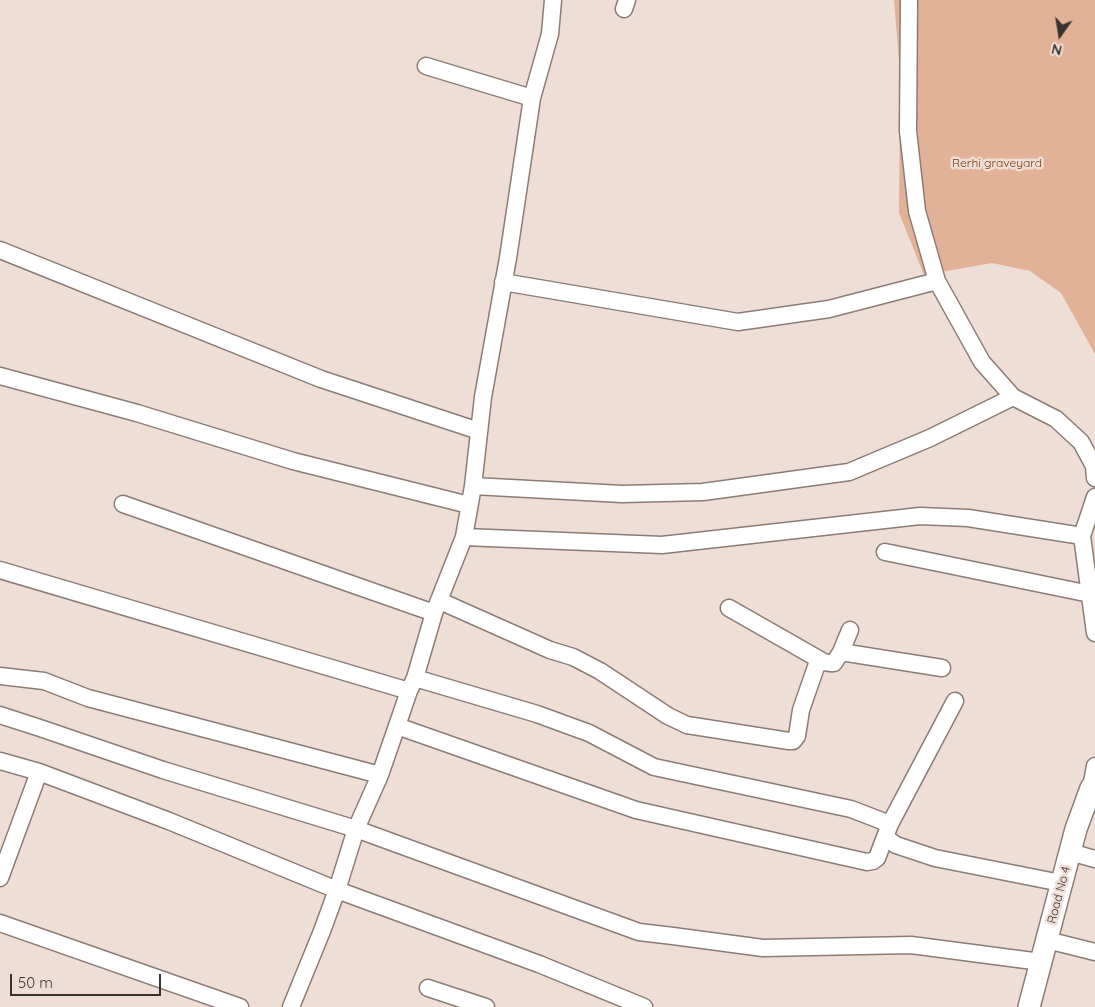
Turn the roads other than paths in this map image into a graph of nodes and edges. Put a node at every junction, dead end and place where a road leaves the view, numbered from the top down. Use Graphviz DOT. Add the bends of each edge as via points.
graph roads {
  1 [pos="553,0"];
  2 [pos="909,0"];
  3 [pos="426,66"];
  4 [pos="532,98"];
  5 [pos="0,250"];
  6 [pos="937,281"];
  7 [pos="503,282"];
  8 [pos="0,376"];
  9 [pos="1013,396"];
  10 [pos="479,431"];
  11 [pos="1095,478"];
  12 [pos="473,486"];
  13 [pos="1095,497"];
  14 [pos="122,504"];
  15 [pos="469,505"];
  16 [pos="1082,536"];
  17 [pos="464,537"];
  18 [pos="885,552"];
  19 [pos="0,570"];
  20 [pos="1090,594"];
  21 [pos="437,607"];
  22 [pos="729,608"];
  23 [pos="850,630"];
  24 [pos="1095,633"];
  25 [pos="841,652"];
  26 [pos="822,661"];
  27 [pos="942,668"];
  28 [pos="0,676"];
  29 [pos="412,685"];
  30 [pos="956,701"];
  31 [pos="0,715"];
  32 [pos="397,726"];
  33 [pos="0,761"];
  34 [pos="1095,766"];
  35 [pos="39,772"];
  36 [pos="380,775"];
  37 [pos="1093,788"];
  38 [pos="356,829"];
  39 [pos="887,830"];
  40 [pos="1070,852"];
  41 [pos="1095,859"];
  42 [pos="0,878"];
  43 [pos="1062,883"];
  44 [pos="337,890"];
  45 [pos="0,923"];
  46 [pos="1047,940"];
  47 [pos="1095,952"];
  48 [pos="1041,962"];
  49 [pos="428,988"];
  50 [pos="240,1007"];
  51 [pos="290,1007"];
  52 [pos="486,1007"];
  53 [pos="644,1007"];
  54 [pos="1029,1007"];
  1 -- 4 [label="street" via="550,34"];
  2 -- 6 [label="street" via="908,131 917,211"];
  3 -- 4 [label="street"];
  4 -- 7 [label="street"];
  5 -- 10 [label="street" via="322,379"];
  6 -- 7 [label="street" via="829,309 738,322"];
  6 -- 9 [label="street" via="982,362"];
  7 -- 10 [label="street"];
  8 -- 15 [label="street" via="137,413 293,461"];
  9 -- 11 [label="street" via="1056,419 1081,442 1094,466"];
  9 -- 12 [label="street" via="930,438 849,472 703,492 622,494"];
  10 -- 12 [label="street"];
  12 -- 15 [label="street"];
  13 -- 16 [label="street"];
  14 -- 21 [label="street"];
  15 -- 17 [label="street"];
  16 -- 17 [label="street" via="968,518 920,516 662,545"];
  16 -- 20 [label="street"];
  17 -- 21 [label="street"];
  18 -- 20 [label="street"];
  19 -- 29 [label="street"];
  20 -- 24 [label="street"];
  21 -- 26 [label="street" via="573,657 687,725 793,741 814,672"];
  21 -- 29 [label="street"];
  22 -- 26 [label="street"];
  23 -- 25 [label="street"];
  25 -- 26 [label="street" via="834,663"];
  25 -- 27 [label="street"];
  28 -- 36 [label="street" via="44,681 88,698"];
  29 -- 32 [label="street"];
  29 -- 39 [label="street" via="546,717 589,733 654,767 851,808"];
  30 -- 39 [label="street"];
  31 -- 38 [label="street" via="163,770"];
  32 -- 36 [label="street"];
  32 -- 39 [label="street" via="636,810 867,862 877,858"];
  33 -- 35 [label="street"];
  34 -- 37 [label="street"];
  35 -- 42 [label="street"];
  35 -- 44 [label="street"];
  36 -- 38 [label="street"];
  37 -- 40 [label="street, Road No 4"];
  38 -- 44 [label="street"];
  38 -- 48 [label="street" via="639,932 763,948 911,945"];
  39 -- 43 [label="street" via="896,845 935,858"];
  40 -- 41 [label="street"];
  40 -- 43 [label="street, Road No 4"];
  43 -- 46 [label="street, Road No 4"];
  44 -- 51 [label="street"];
  44 -- 53 [label="street" via="539,964"];
  45 -- 50 [label="street"];
  46 -- 47 [label="street"];
  46 -- 48 [label="street, Road No 4"];
  48 -- 54 [label="street, Road No 4"];
  49 -- 52 [label="street"];
}
